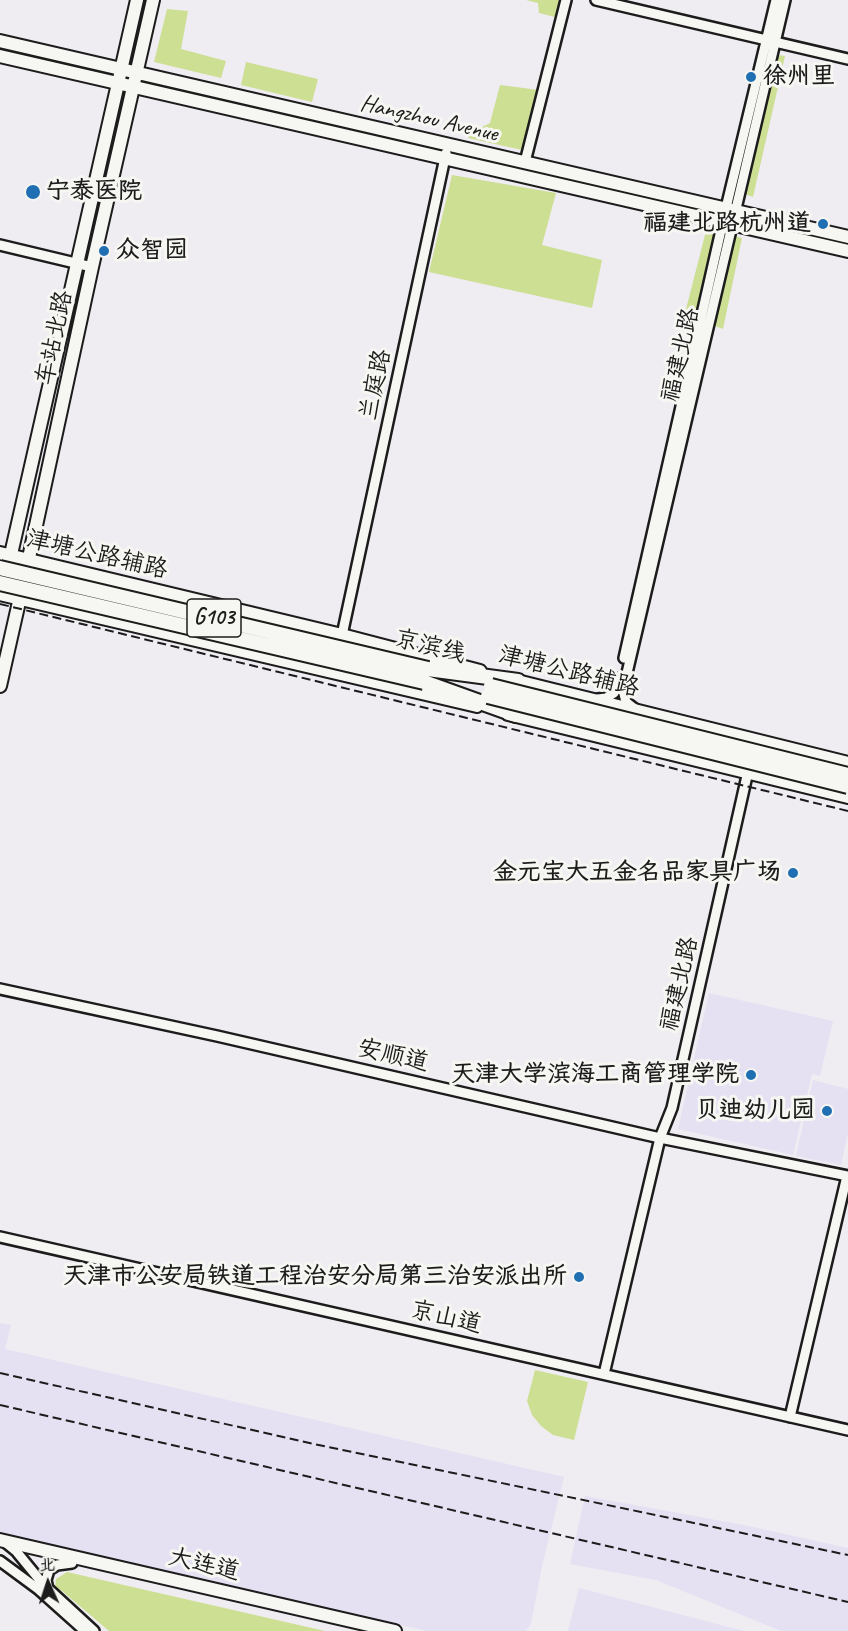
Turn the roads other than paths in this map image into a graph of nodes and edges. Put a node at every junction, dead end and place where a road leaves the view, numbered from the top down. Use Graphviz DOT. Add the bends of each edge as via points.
graph roads {
  1 [pos="137,0"];
  2 [pos="153,0"];
  3 [pos="566,0"];
  4 [pos="596,0"];
  5 [pos="776,0"];
  6 [pos="784,0"];
  7 [pos="0,40"];
  8 [pos="770,40"];
  9 [pos="0,56"];
  10 [pos="848,59"];
  11 [pos="122,69"];
  12 [pos="136,73"];
  13 [pos="118,83"];
  14 [pos="133,87"];
  15 [pos="448,144"];
  16 [pos="445,159"];
  17 [pos="525,162"];
  18 [pos="730,209"];
  19 [pos="727,223"];
  20 [pos="848,237"];
  21 [pos="0,245"];
  22 [pos="848,251"];
  23 [pos="78,263"];
  24 [pos="92,267"];
  25 [pos="6,555"];
  26 [pos="28,560"];
  27 [pos="0,568"];
  28 [pos="1,594"];
  29 [pos="20,599"];
  30 [pos="342,635"];
  31 [pos="426,676"];
  32 [pos="518,681"];
  33 [pos="0,686"];
  34 [pos="489,691"];
  35 [pos="590,699"];
  36 [pos="640,712"];
  37 [pos="516,715"];
  38 [pos="755,741"];
  39 [pos="848,764"];
  40 [pos="748,772"];
  41 [pos="848,775"];
  42 [pos="848,786"];
  43 [pos="848,797"];
  44 [pos="0,989"];
  45 [pos="660,1138"];
  46 [pos="847,1176"];
  47 [pos="0,1237"];
  48 [pos="604,1374"];
  49 [pos="790,1417"];
  50 [pos="848,1430"];
  51 [pos="1,1543"];
  52 [pos="16,1551"];
  53 [pos="0,1561"];
  54 [pos="72,1563"];
  55 [pos="48,1589"];
  56 [pos="85,1631"];
  57 [pos="94,1631"];
  58 [pos="365,1631"];
  59 [pos="395,1631"];
  1 -- 11 [label="main road, 车站北路"];
  2 -- 12 [label="main road, 车站北路"];
  3 -- 17 [label="street"];
  4 -- 8 [label="street"];
  5 -- 8 [label="street, 福建北路"];
  6 -- 8 [label="street, 福建北路"];
  7 -- 11 [label="main road, Hangzhou Avenue"];
  8 -- 10 [label="street"];
  8 -- 18 [label="street, 福建北路"];
  9 -- 13 [label="main road, Hangzhou Avenue"];
  11 -- 12 [label="main road, Hangzhou Avenue"];
  11 -- 13 [label="main road, 车站北路"];
  12 -- 14 [label="main road, 车站北路"];
  12 -- 15 [label="main road, Hangzhou Avenue"];
  13 -- 14 [label="main road, Hangzhou Avenue"];
  13 -- 23 [label="main road, 车站北路"];
  14 -- 16 [label="main road, Hangzhou Avenue"];
  14 -- 24 [label="main road, 车站北路"];
  15 -- 16 [label="street, 兰庭路"];
  15 -- 17 [label="main road, Hangzhou Avenue"];
  16 -- 19 [label="main road, Hangzhou Avenue"];
  16 -- 30 [label="street, 兰庭路"];
  17 -- 18 [label="main road, Hangzhou Avenue"];
  18 -- 19 [label="street, 福建北路"];
  18 -- 20 [label="main road, Hangzhou Avenue"];
  19 -- 22 [label="main road, Hangzhou Avenue"];
  19 -- 35 [label="street, 福建北路" via="617,688 606,698"];
  19 -- 36 [label="street, 福建北路" via="623,690 626,702"];
  21 -- 23 [label="street"];
  23 -- 24 [label="street"];
  23 -- 25 [label="main road, 车站北路"];
  24 -- 26 [label="main road, 车站北路"];
  25 -- 26 [label="main road, 津塘公路辅路"];
  25 -- 28 [label="main road, 车站北路"];
  26 -- 29 [label="main road, 车站北路"];
  26 -- 30 [label="main road, 津塘公路辅路"];
  27 -- 31 [label="highway, 京滨线 / G103, bridge"];
  28 -- 29 [label="main road, G103"];
  28 -- 31 [label="highway, 京滨线 / G103, bridge"];
  29 -- 33 [label="main road, 车站北路"];
  29 -- 37 [label="main road, G103"];
  30 -- 32 [label="main road, 津塘公路辅路"];
  31 -- 32 [label="highway"];
  31 -- 34 [label="highway, 京滨线 / G103"];
  31 -- 37 [label="highway, G103"];
  32 -- 35 [label="main road, 津塘公路辅路"];
  34 -- 41 [label="highway, 京滨线 / G103, bridge"];
  34 -- 42 [label="highway, 京滨线 / G103, bridge"];
  35 -- 36 [label="main road, 津塘公路辅路"];
  36 -- 38 [label="main road, 津塘公路辅路"];
  37 -- 40 [label="main road, G103"];
  38 -- 39 [label="main road, 津塘公路辅路"];
  38 -- 40 [label="street, 福建北路"];
  40 -- 43 [label="main road, G103"];
  40 -- 45 [label="street, 福建北路" via="672,1108"];
  44 -- 45 [label="street, 安顺道"];
  45 -- 46 [label="street, 安顺道"];
  45 -- 48 [label="street, 福建北路"];
  46 -- 49 [label="street"];
  47 -- 48 [label="street, 京山道"];
  48 -- 49 [label="street, 京山道"];
  49 -- 50 [label="street, 京山道"];
  51 -- 52 [label="main road, 大连道"];
  51 -- 59 [label="main road, 大连道"];
  52 -- 54 [label="main road, 大连道"];
  52 -- 55 [label="street"];
  53 -- 56 [label="street"];
  54 -- 55 [label="street" via="49,1570"];
  54 -- 58 [label="main road, 大连道"];
  55 -- 57 [label="street"];
}
